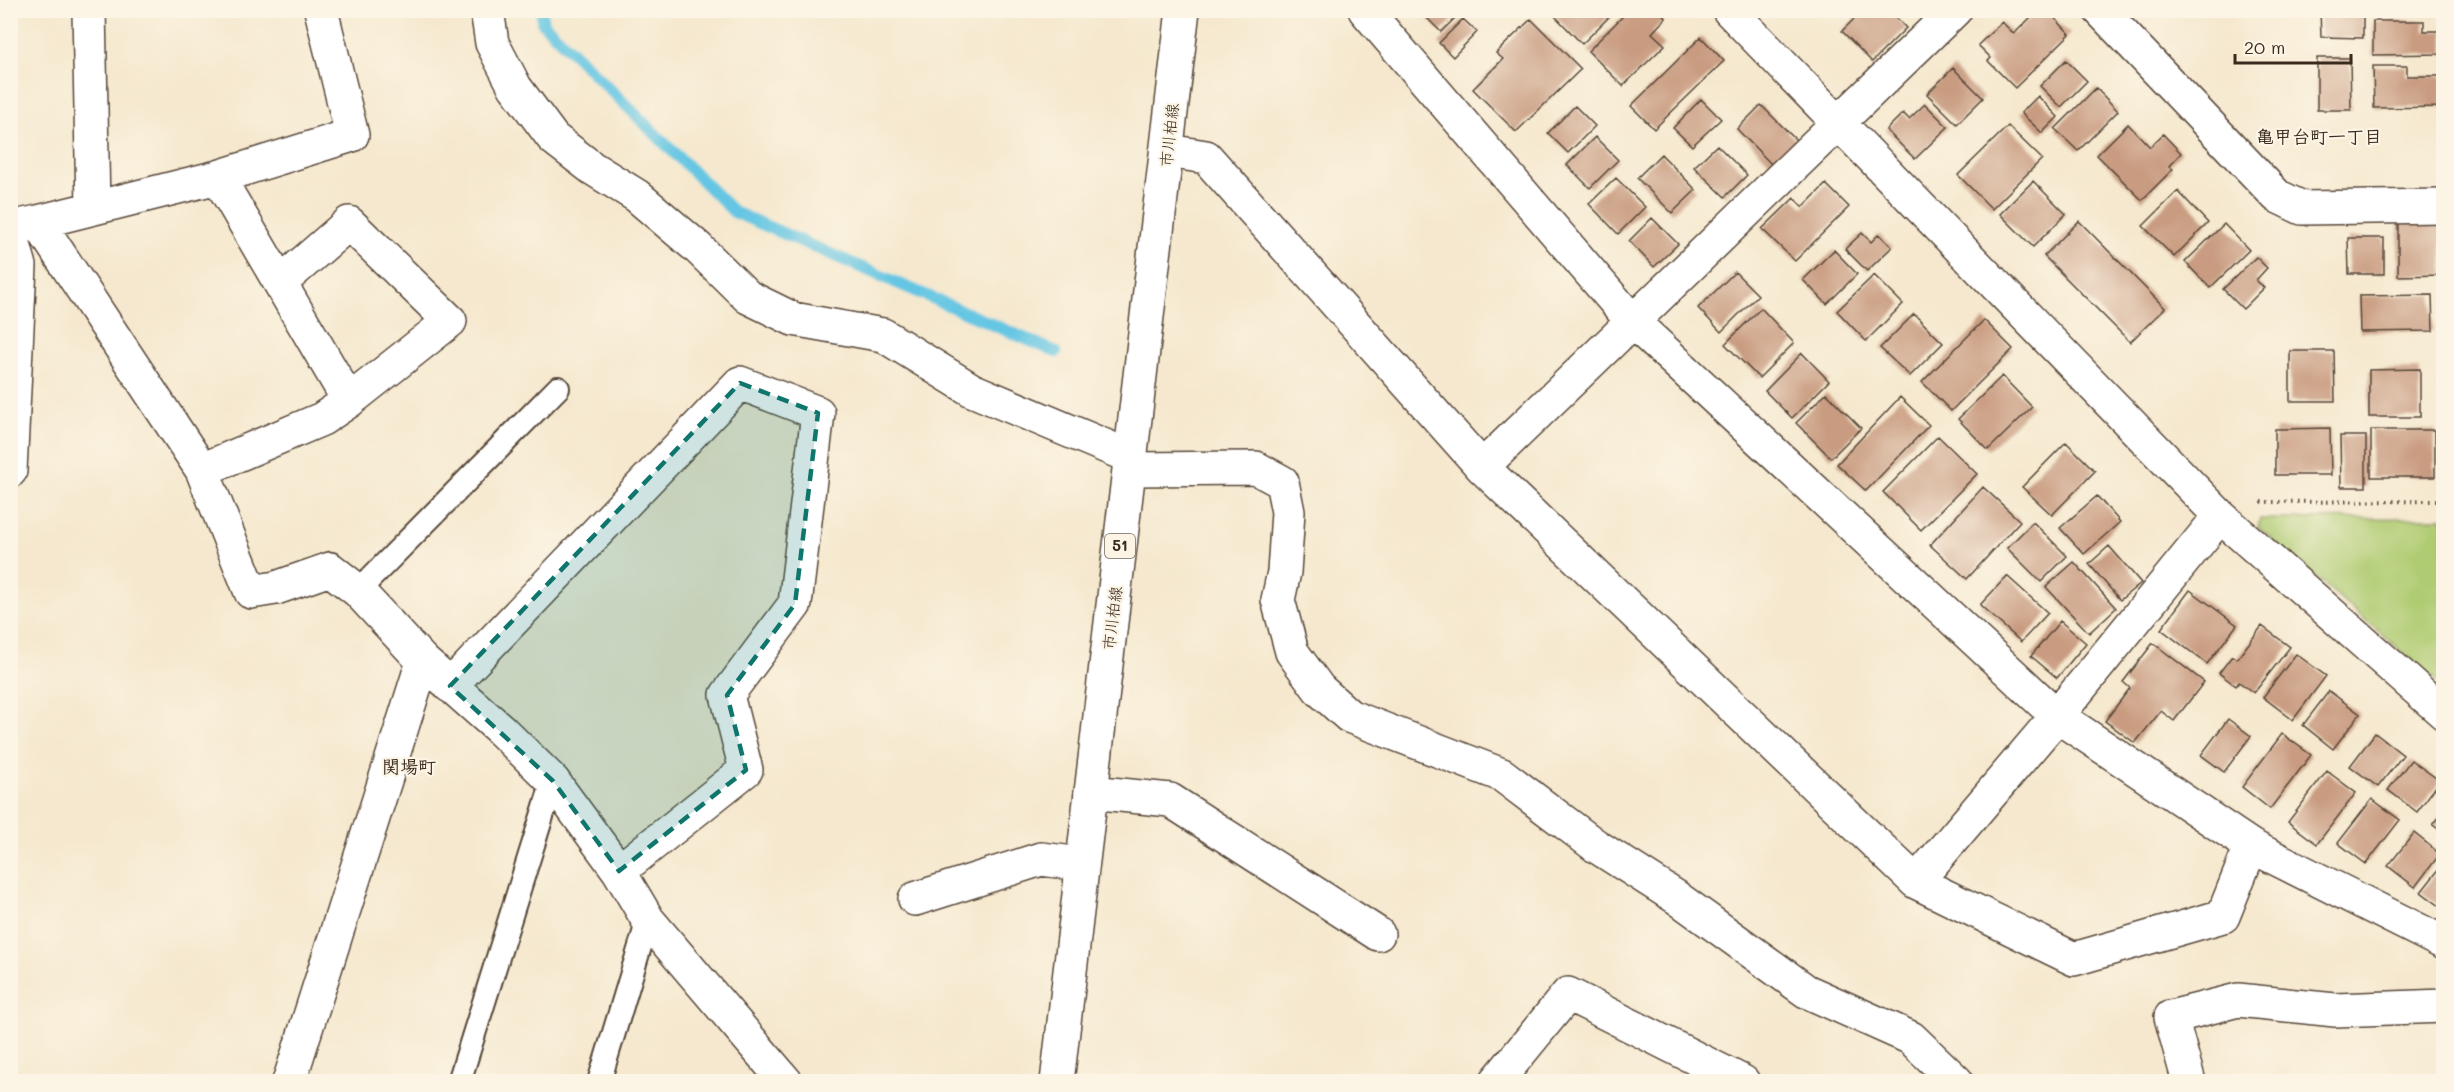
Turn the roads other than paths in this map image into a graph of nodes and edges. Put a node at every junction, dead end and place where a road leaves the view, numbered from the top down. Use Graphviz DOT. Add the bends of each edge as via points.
graph roads {
  1 [pos="89,10"];
  2 [pos="321,10"];
  3 [pos="487,10"];
  4 [pos="1183,10"];
  5 [pos="1365,10"];
  6 [pos="1729,10"];
  7 [pos="1955,10"];
  8 [pos="2100,10"];
  9 [pos="1839,123"];
  10 [pos="1168,151"];
  11 [pos="218,177"];
  12 [pos="2444,206"];
  13 [pos="93,207"];
  14 [pos="20,226"];
  15 [pos="280,282"];
  16 [pos="1632,321"];
  17 [pos="558,388"];
  18 [pos="349,401"];
  19 [pos="1130,463"];
  20 [pos="1482,467"];
  21 [pos="202,470"];
  22 [pos="10,471"];
  23 [pos="2220,516"];
  24 [pos="358,591"];
  25 [pos="423,661"];
  26 [pos="450,686"];
  27 [pos="2444,712"];
  28 [pos="2057,716"];
  29 [pos="553,781"];
  30 [pos="1091,792"];
  31 [pos="2252,846"];
  32 [pos="1082,864"];
  33 [pos="619,871"];
  34 [pos="1916,882"];
  35 [pos="915,899"];
  36 [pos="648,920"];
  37 [pos="1378,934"];
  38 [pos="2444,943"];
  39 [pos="2444,1006"];
  40 [pos="782,1079"];
  41 [pos="289,1082"];
  42 [pos="459,1082"];
  43 [pos="599,1082"];
  44 [pos="1057,1082"];
  45 [pos="1496,1082"];
  46 [pos="1743,1082"];
  47 [pos="1957,1082"];
  48 [pos="2189,1082"];
  1 -- 13 [label="street"];
  2 -- 11 [label="street" via="352,135"];
  3 -- 19 [label="street" via="492,44 515,87 553,138 591,168 637,196 748,297 793,319 883,335 972,390"];
  4 -- 10 [label="street, 市川柏線 / 51"];
  5 -- 16 [label="street"];
  6 -- 9 [label="street"];
  7 -- 9 [label="street"];
  8 -- 12 [label="street" via="2277,196 2302,208"];
  9 -- 16 [label="street"];
  9 -- 23 [label="street"];
  10 -- 19 [label="street, 市川柏線 / 51"];
  10 -- 20 [label="street" via="1206,157"];
  11 -- 13 [label="street"];
  11 -- 15 [label="street"];
  13 -- 14 [label="street"];
  14 -- 21 [label="street"];
  14 -- 22 [label="street"];
  15 -- 18 [label="street"];
  15 -- 18 [label="street" via="349,223 450,321"];
  16 -- 20 [label="street"];
  16 -- 28 [label="street"];
  17 -- 24 [label="lane"];
  18 -- 21 [label="street" via="322,418"];
  19 -- 30 [label="street, 市川柏線 / 51"];
  19 -- 47 [label="street" via="1256,468 1282,482 1288,512 1278,600 1292,652 1319,689 1348,716 1502,775 1596,846 1676,897 1806,991 1911,1038"];
  20 -- 34 [label="street"];
  21 -- 24 [label="street" via="251,592 276,588 330,569"];
  23 -- 27 [label="street"];
  23 -- 28 [label="street"];
  24 -- 25 [label="street"];
  25 -- 26 [label="street"];
  25 -- 41 [label="street"];
  26 -- 29 [label="street"];
  26 -- 33 [label="street" via="740,383 818,413 795,604 727,694 746,770"];
  28 -- 31 [label="street"];
  28 -- 34 [label="street"];
  29 -- 33 [label="street"];
  29 -- 42 [label="lane"];
  30 -- 32 [label="street, 市川柏線 / 51"];
  30 -- 37 [label="street" via="1170,800"];
  31 -- 34 [label="street" via="2223,916 2073,958"];
  31 -- 38 [label="street"];
  32 -- 35 [label="street" via="1041,859"];
  32 -- 44 [label="street, 市川柏線 / 51"];
  33 -- 36 [label="street"];
  36 -- 40 [label="street"];
  36 -- 43 [label="lane"];
  39 -- 48 [label="street" via="2335,1010 2238,1000 2171,1017"];
  45 -- 46 [label="street" via="1568,994"];
}
